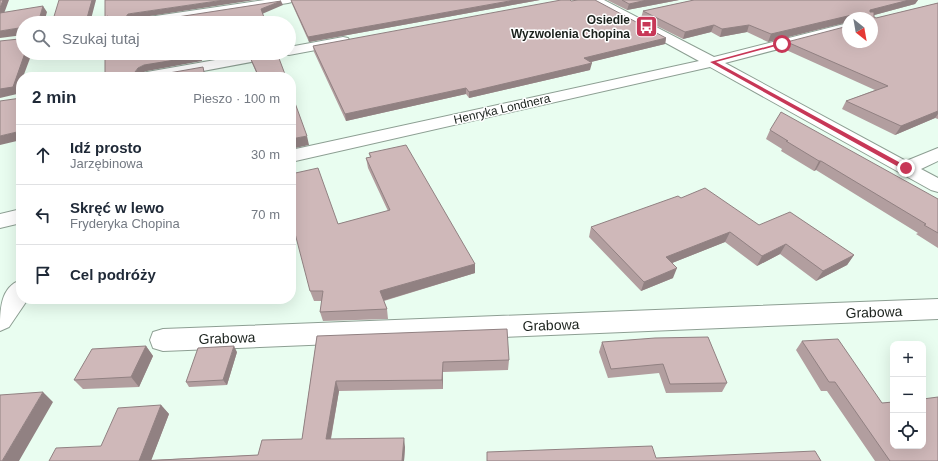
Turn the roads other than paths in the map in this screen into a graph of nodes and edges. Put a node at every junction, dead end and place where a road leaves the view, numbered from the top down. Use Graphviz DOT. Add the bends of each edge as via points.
graph roads {
  1 [pos="288,0"];
  2 [pos="595,0"];
  3 [pos="640,13"];
  4 [pos="182,16"];
  5 [pos="626,16"];
  6 [pos="842,29"];
  7 [pos="359,38"];
  8 [pos="296,50"];
  9 [pos="240,60"];
  10 [pos="712,62"];
  11 [pos="174,72"];
  12 [pos="938,154"];
  13 [pos="296,155"];
  14 [pos="906,168"];
  15 [pos="938,186"];
  16 [pos="16,217"];
  17 [pos="0,221"];
  18 [pos="16,296"];
  19 [pos="938,309"];
  20 [pos="0,320"];
  21 [pos="163,340"];
  1 -- 4 [label="street"];
  2 -- 5 [label="street"];
  3 -- 5 [label="street"];
  5 -- 10 [label="street"];
  6 -- 10 [label="street, Henryka Londnera"];
  7 -- 8 [label="street"];
  9 -- 11 [label="street"];
  10 -- 13 [label="street, Henryka Londnera"];
  10 -- 14 [label="street"];
  12 -- 14 [label="street"];
  14 -- 15 [label="street"];
  16 -- 17 [label="street"];
  18 -- 20 [label="street"];
  19 -- 21 [label="street, Grabowa"];
}
